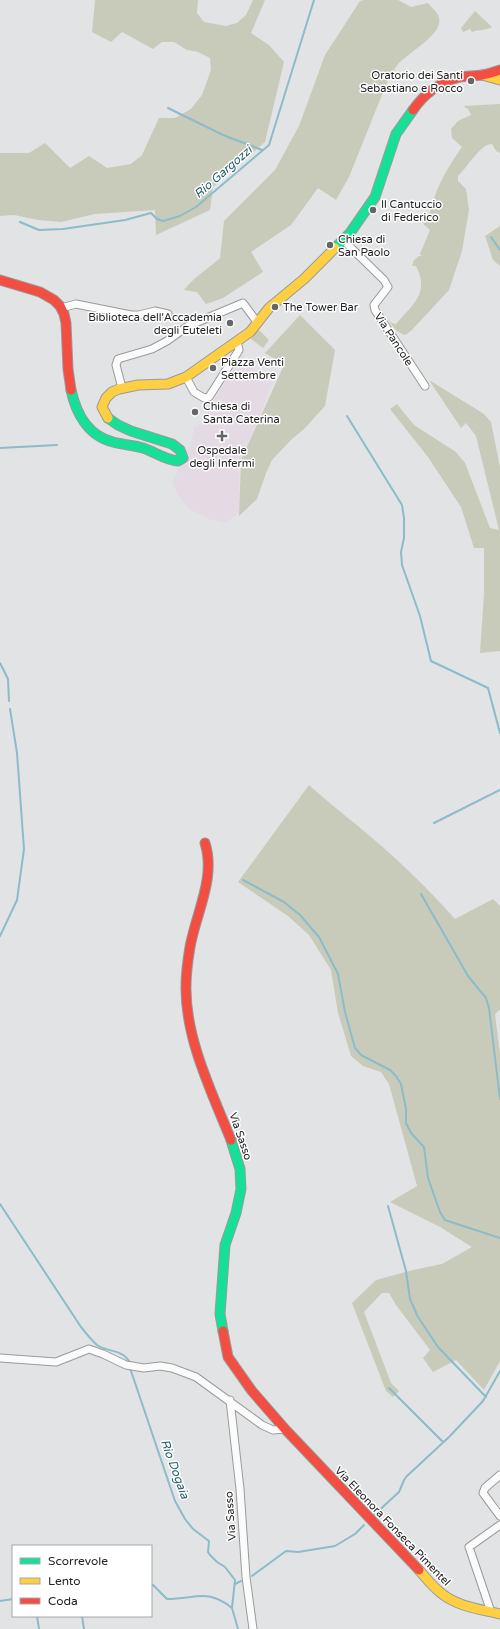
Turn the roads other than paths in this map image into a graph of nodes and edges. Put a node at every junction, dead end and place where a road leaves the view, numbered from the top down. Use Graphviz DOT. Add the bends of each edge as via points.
graph roads {
  1 [pos="500,70"];
  2 [pos="482,75"];
  3 [pos="500,80"];
  4 [pos="343,240"];
  5 [pos="0,280"];
  6 [pos="62,308"];
  7 [pos="168,314"];
  8 [pos="257,322"];
  9 [pos="237,341"];
  10 [pos="186,377"];
  11 [pos="425,386"];
  12 [pos="122,388"];
  13 [pos="205,843"];
  14 [pos="0,1358"];
  15 [pos="230,1400"];
  16 [pos="285,1429"];
  17 [pos="500,1475"];
  18 [pos="500,1516"];
  19 [pos="500,1525"];
  20 [pos="495,1613"];
  21 [pos="253,1629"];
  1 -- 2 [label="street"];
  2 -- 3 [label="street"];
  2 -- 4 [label="street" via="460,77 441,84 420,100 396,134 372,204"];
  4 -- 8 [label="street"];
  4 -- 11 [label="street, Via Pancole" via="388,287 374,305 375,310"];
  5 -- 6 [label="street" via="39,291"];
  6 -- 7 [label="street" via="76,304 131,315 155,311"];
  6 -- 12 [label="street" via="70,388 88,428 107,441 141,448 172,461 183,458 183,453 174,445 118,426 106,417 103,402 110,394"];
  8 -- 9 [label="street" via="250,332"];
  8 -- 12 [label="street" via="243,303 188,326 152,349 118,359 116,365"];
  9 -- 10 [label="street"];
  9 -- 10 [label="street" via="239,350 210,397 204,398 194,392"];
  10 -- 12 [label="street" via="166,384"];
  13 -- 16 [label="street, Via Sasso" via="208,876 190,948 186,988 188,1016 203,1068 234,1148 240,1169 241,1189 225,1245 220,1314 228,1357 252,1391"];
  14 -- 15 [label="street" via="56,1362 88,1349 126,1365 144,1368 160,1366 185,1371"];
  15 -- 16 [label="street" via="262,1425 273,1430"];
  15 -- 21 [label="street, Via Sasso"];
  16 -- 20 [label="street, Via Eleonora Fonseca Pimentel" via="440,1594 464,1607"];
  17 -- 18 [label="street" via="483,1493"];
  19 -- 20 [label="street" via="469,1547"];
}
